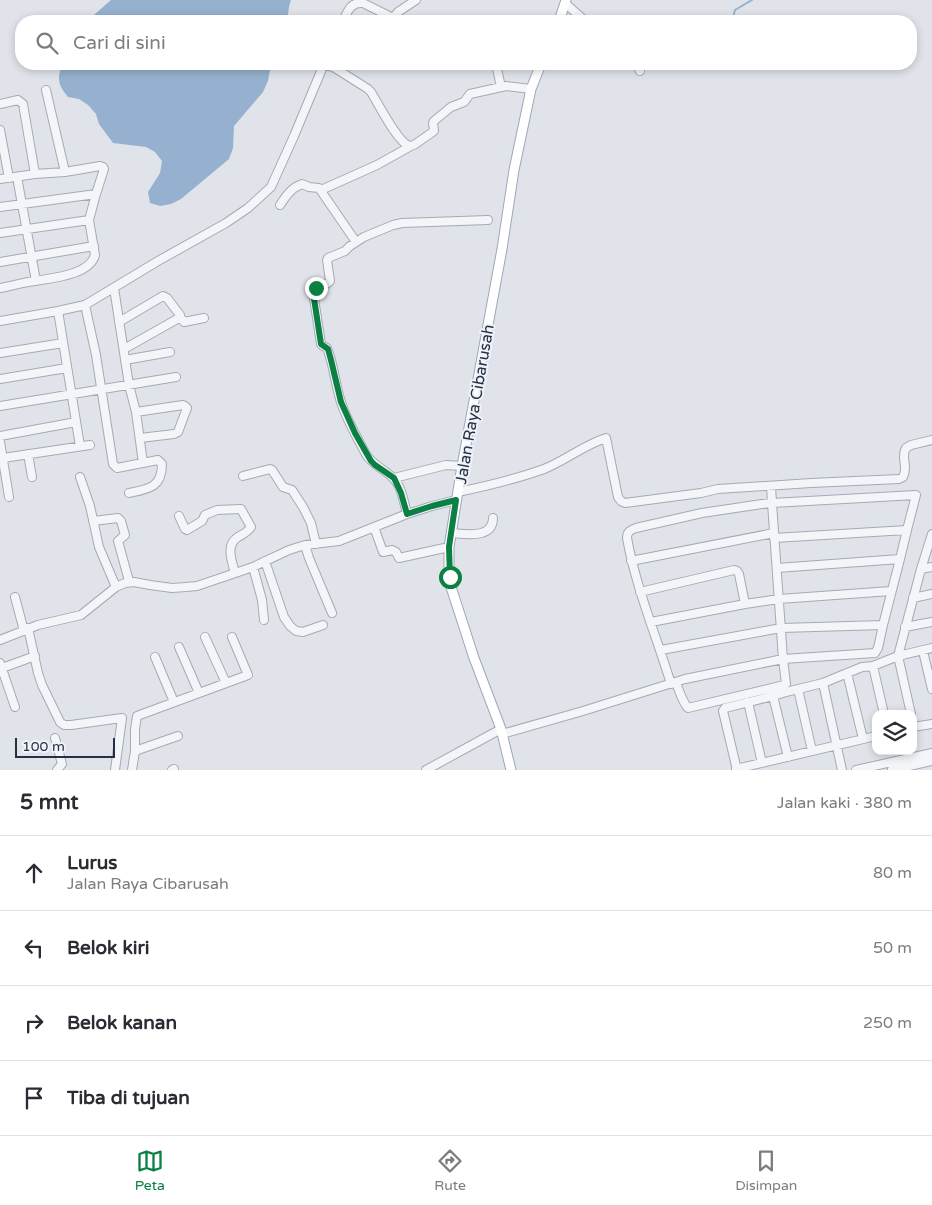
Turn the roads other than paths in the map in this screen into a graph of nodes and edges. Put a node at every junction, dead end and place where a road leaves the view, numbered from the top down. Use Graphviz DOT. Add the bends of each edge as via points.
graph roads {
  1 [pos="416,0"];
  2 [pos="566,2"];
  3 [pos="346,15"];
  4 [pos="386,15"];
  5 [pos="397,15"];
  6 [pos="561,15"];
  7 [pos="579,15"];
  8 [pos="322,70"];
  9 [pos="338,70"];
  10 [pos="497,70"];
  11 [pos="539,70"];
  12 [pos="501,87"];
  13 [pos="531,89"];
  14 [pos="46,90"];
  15 [pos="0,104"];
  16 [pos="0,130"];
  17 [pos="411,146"];
  18 [pos="65,172"];
  19 [pos="35,174"];
  20 [pos="13,178"];
  21 [pos="0,179"];
  22 [pos="321,190"];
  23 [pos="96,194"];
  24 [pos="22,204"];
  25 [pos="280,205"];
  26 [pos="0,207"];
  27 [pos="89,220"];
  28 [pos="488,220"];
  29 [pos="27,228"];
  30 [pos="0,233"];
  31 [pos="356,242"];
  32 [pos="94,246"];
  33 [pos="32,256"];
  34 [pos="0,262"];
  35 [pos="36,281"];
  36 [pos="0,288"];
  37 [pos="114,288"];
  38 [pos="85,306"];
  39 [pos="58,311"];
  40 [pos="180,317"];
  41 [pos="204,318"];
  42 [pos="0,321"];
  43 [pos="119,322"];
  44 [pos="63,343"];
  45 [pos="124,349"];
  46 [pos="170,352"];
  47 [pos="0,354"];
  48 [pos="125,360"];
  49 [pos="67,368"];
  50 [pos="176,378"];
  51 [pos="0,379"];
  52 [pos="129,385"];
  53 [pos="101,390"];
  54 [pos="72,395"];
  55 [pos="0,406"];
  56 [pos="136,412"];
  57 [pos="76,422"];
  58 [pos="0,436"];
  59 [pos="140,438"];
  60 [pos="932,440"];
  61 [pos="0,442"];
  62 [pos="90,444"];
  63 [pos="80,446"];
  64 [pos="28,454"];
  65 [pos="3,458"];
  66 [pos="143,463"];
  67 [pos="462,466"];
  68 [pos="243,476"];
  69 [pos="80,477"];
  70 [pos="32,478"];
  71 [pos="394,478"];
  72 [pos="771,486"];
  73 [pos="129,493"];
  74 [pos="457,496"];
  75 [pos="10,498"];
  76 [pos="772,503"];
  77 [pos="407,514"];
  78 [pos="180,516"];
  79 [pos="494,518"];
  80 [pos="93,520"];
  81 [pos="374,527"];
  82 [pos="906,530"];
  83 [pos="452,533"];
  84 [pos="774,535"];
  85 [pos="931,539"];
  86 [pos="316,544"];
  87 [pos="306,546"];
  88 [pos="449,547"];
  89 [pos="900,559"];
  90 [pos="265,561"];
  91 [pos="631,561"];
  92 [pos="253,567"];
  93 [pos="932,567"];
  94 [pos="777,568"];
  95 [pos="921,569"];
  96 [pos="235,574"];
  97 [pos="129,582"];
  98 [pos="116,587"];
  99 [pos="891,591"];
  100 [pos="640,592"];
  101 [pos="932,594"];
  102 [pos="15,597"];
  103 [pos="913,598"];
  104 [pos="779,599"];
  105 [pos="745,604"];
  106 [pos="332,613"];
  107 [pos="264,620"];
  108 [pos="651,622"];
  109 [pos="932,622"];
  110 [pos="323,625"];
  111 [pos="883,625"];
  112 [pos="905,627"];
  113 [pos="781,628"];
  114 [pos="26,629"];
  115 [pos="204,637"];
  116 [pos="232,637"];
  117 [pos="0,640"];
  118 [pos="179,647"];
  119 [pos="932,648"];
  120 [pos="661,650"];
  121 [pos="923,650"];
  122 [pos="35,656"];
  123 [pos="898,656"];
  124 [pos="155,658"];
  125 [pos="783,658"];
  126 [pos="1,665"];
  127 [pos="873,666"];
  128 [pos="847,673"];
  129 [pos="226,683"];
  130 [pos="673,683"];
  131 [pos="823,684"];
  132 [pos="798,689"];
  133 [pos="932,689"];
  134 [pos="199,693"];
  135 [pos="773,696"];
  136 [pos="174,702"];
  137 [pos="748,702"];
  138 [pos="14,707"];
  139 [pos="883,710"];
  140 [pos="910,710"];
  141 [pos="932,724"];
  142 [pos="917,726"];
  143 [pos="502,732"];
  144 [pos="178,736"];
  145 [pos="872,737"];
  146 [pos="55,738"];
  147 [pos="863,739"];
  148 [pos="836,746"];
  149 [pos="135,751"];
  150 [pos="812,751"];
  151 [pos="932,753"];
  152 [pos="788,756"];
  153 [pos="932,761"];
  154 [pos="762,763"];
  155 [pos="896,767"];
  156 [pos="57,770"];
  157 [pos="115,770"];
  158 [pos="132,770"];
  159 [pos="426,770"];
  160 [pos="511,770"];
  161 [pos="737,770"];
  162 [pos="842,770"];
  163 [pos="856,770"];
  1 -- 5 [label="street"];
  2 -- 6 [label="main road"];
  2 -- 7 [label="street"];
  3 -- 4 [label="street" via="352,5 358,3"];
  8 -- 37 [label="street" via="271,187 226,223"];
  9 -- 17 [label="street" via="372,92 399,137"];
  10 -- 12 [label="street"];
  11 -- 13 [label="main road, Jalan Raya Cibarusah"];
  12 -- 13 [label="street"];
  12 -- 17 [label="street" via="468,95 464,102 451,107 434,121 434,131"];
  13 -- 67 [label="main road, Jalan Raya Cibarusah"];
  14 -- 18 [label="street"];
  15 -- 19 [label="street" via="18,100 23,104"];
  16 -- 20 [label="street"];
  17 -- 22 [label="street"];
  18 -- 19 [label="street"];
  18 -- 23 [label="street" via="102,166 104,171"];
  19 -- 20 [label="street"];
  20 -- 21 [label="street"];
  20 -- 24 [label="street"];
  22 -- 25 [label="street" via="298,185"];
  22 -- 31 [label="street"];
  23 -- 24 [label="street"];
  23 -- 27 [label="street"];
  24 -- 26 [label="street"];
  24 -- 29 [label="street"];
  27 -- 29 [label="street"];
  27 -- 32 [label="street"];
  28 -- 31 [label="street" via="396,224"];
  29 -- 30 [label="street"];
  29 -- 33 [label="street"];
  31 -- 71 [label="street" via="341,254 328,258 330,281 313,292 322,345 328,349 341,402 371,461"];
  32 -- 33 [label="street"];
  32 -- 35 [label="street" via="94,260 79,271"];
  33 -- 34 [label="street"];
  33 -- 35 [label="street"];
  35 -- 36 [label="street"];
  37 -- 38 [label="street"];
  37 -- 43 [label="street"];
  38 -- 39 [label="street"];
  38 -- 53 [label="street"];
  39 -- 42 [label="street"];
  39 -- 44 [label="street"];
  40 -- 41 [label="street" via="184,322"];
  40 -- 43 [label="street" via="164,296"];
  40 -- 45 [label="street"];
  43 -- 45 [label="street"];
  44 -- 47 [label="street"];
  44 -- 49 [label="street"];
  45 -- 48 [label="street"];
  46 -- 48 [label="street"];
  48 -- 52 [label="street"];
  49 -- 51 [label="street"];
  49 -- 54 [label="street"];
  50 -- 52 [label="street"];
  52 -- 53 [label="street"];
  52 -- 56 [label="street"];
  53 -- 54 [label="street"];
  53 -- 66 [label="street" via="113,464 117,468"];
  54 -- 55 [label="street"];
  54 -- 57 [label="street"];
  56 -- 59 [label="street"];
  56 -- 59 [label="street" via="183,405 187,408 178,432"];
  57 -- 58 [label="street"];
  57 -- 63 [label="street"];
  59 -- 66 [label="street"];
  60 -- 72 [label="street" via="906,448 903,478"];
  61 -- 65 [label="street"];
  62 -- 63 [label="street"];
  63 -- 64 [label="street"];
  64 -- 65 [label="street"];
  64 -- 70 [label="street"];
  65 -- 75 [label="street"];
  66 -- 73 [label="street" via="158,460 162,464 158,480 150,488"];
  67 -- 71 [label="street" via="446,464"];
  67 -- 74 [label="main road, Jalan Raya Cibarusah"];
  68 -- 86 [label="street" via="272,470 284,487 292,490 307,514"];
  69 -- 80 [label="street"];
  71 -- 77 [label="street"];
  72 -- 74 [label="street" via="718,489 625,503 618,497 606,438 545,468"];
  72 -- 76 [label="street"];
  74 -- 77 [label="street"];
  74 -- 83 [label="main road, Jalan Raya Cibarusah"];
  76 -- 82 [label="street" via="916,495"];
  76 -- 84 [label="street"];
  76 -- 91 [label="street" via="702,513 636,528 627,534"];
  77 -- 81 [label="street"];
  78 -- 96 [label="street" via="187,530 217,510 242,510 251,527 231,543"];
  79 -- 83 [label="street" via="492,528 487,531"];
  80 -- 97 [label="street" via="118,518 121,521 125,535 118,541"];
  80 -- 98 [label="street" via="99,547"];
  81 -- 86 [label="street" via="338,541"];
  81 -- 88 [label="street" via="383,552 392,550 399,558"];
  82 -- 84 [label="street"];
  82 -- 89 [label="street"];
  83 -- 88 [label="main road, Jalan Raya Cibarusah"];
  84 -- 91 [label="street"];
  84 -- 94 [label="street"];
  85 -- 95 [label="street"];
  86 -- 87 [label="street"];
  87 -- 90 [label="street"];
  87 -- 106 [label="street"];
  88 -- 143 [label="main road, Jalan Raya Cibarusah" via="452,587"];
  89 -- 94 [label="street"];
  89 -- 99 [label="street"];
  90 -- 92 [label="street"];
  90 -- 110 [label="street" via="290,626 303,632"];
  91 -- 100 [label="street"];
  92 -- 96 [label="street"];
  92 -- 107 [label="street"];
  93 -- 95 [label="street"];
  94 -- 104 [label="street"];
  95 -- 103 [label="street"];
  96 -- 97 [label="street" via="186,588"];
  97 -- 98 [label="street"];
  98 -- 114 [label="street" via="81,614"];
  99 -- 104 [label="street"];
  99 -- 111 [label="street"];
  100 -- 105 [label="street" via="734,570 739,574"];
  100 -- 108 [label="street"];
  101 -- 103 [label="street"];
  102 -- 114 [label="street"];
  103 -- 112 [label="street"];
  104 -- 105 [label="street"];
  104 -- 113 [label="street"];
  105 -- 108 [label="street"];
  108 -- 120 [label="street"];
  109 -- 112 [label="street"];
  111 -- 113 [label="street"];
  111 -- 125 [label="street" via="875,653"];
  112 -- 123 [label="street"];
  113 -- 120 [label="street"];
  113 -- 125 [label="street"];
  114 -- 117 [label="street"];
  114 -- 122 [label="street"];
  115 -- 129 [label="street"];
  116 -- 129 [label="street" via="248,675"];
  118 -- 134 [label="street"];
  119 -- 121 [label="street"];
  120 -- 130 [label="street"];
  121 -- 123 [label="street"];
  121 -- 133 [label="street"];
  122 -- 126 [label="street"];
  122 -- 157 [label="street" via="42,686 60,722 71,725 122,718"];
  123 -- 127 [label="street"];
  123 -- 140 [label="street"];
  124 -- 136 [label="street"];
  125 -- 130 [label="street"];
  125 -- 130 [label="street" via="784,685 688,708"];
  126 -- 138 [label="street"];
  127 -- 128 [label="street"];
  127 -- 139 [label="street"];
  128 -- 131 [label="street"];
  128 -- 147 [label="street"];
  129 -- 134 [label="street"];
  130 -- 143 [label="street"];
  131 -- 132 [label="street"];
  131 -- 148 [label="street"];
  132 -- 135 [label="street"];
  132 -- 150 [label="street"];
  134 -- 136 [label="street"];
  135 -- 137 [label="street"];
  135 -- 152 [label="street"];
  136 -- 149 [label="street" via="137,716"];
  137 -- 154 [label="street"];
  137 -- 161 [label="street" via="723,711"];
  141 -- 142 [label="street"];
  143 -- 159 [label="street"];
  143 -- 160 [label="main road, Jalan Raya Cibarusah"];
  144 -- 149 [label="street"];
  145 -- 147 [label="street"];
  146 -- 156 [label="street" via="62,764"];
  147 -- 148 [label="street"];
  148 -- 150 [label="street"];
  148 -- 162 [label="street"];
  149 -- 158 [label="street"];
  150 -- 152 [label="street"];
  151 -- 155 [label="street"];
  152 -- 154 [label="street"];
  153 -- 155 [label="street"];
  154 -- 161 [label="street"];
  155 -- 163 [label="street"];
}
